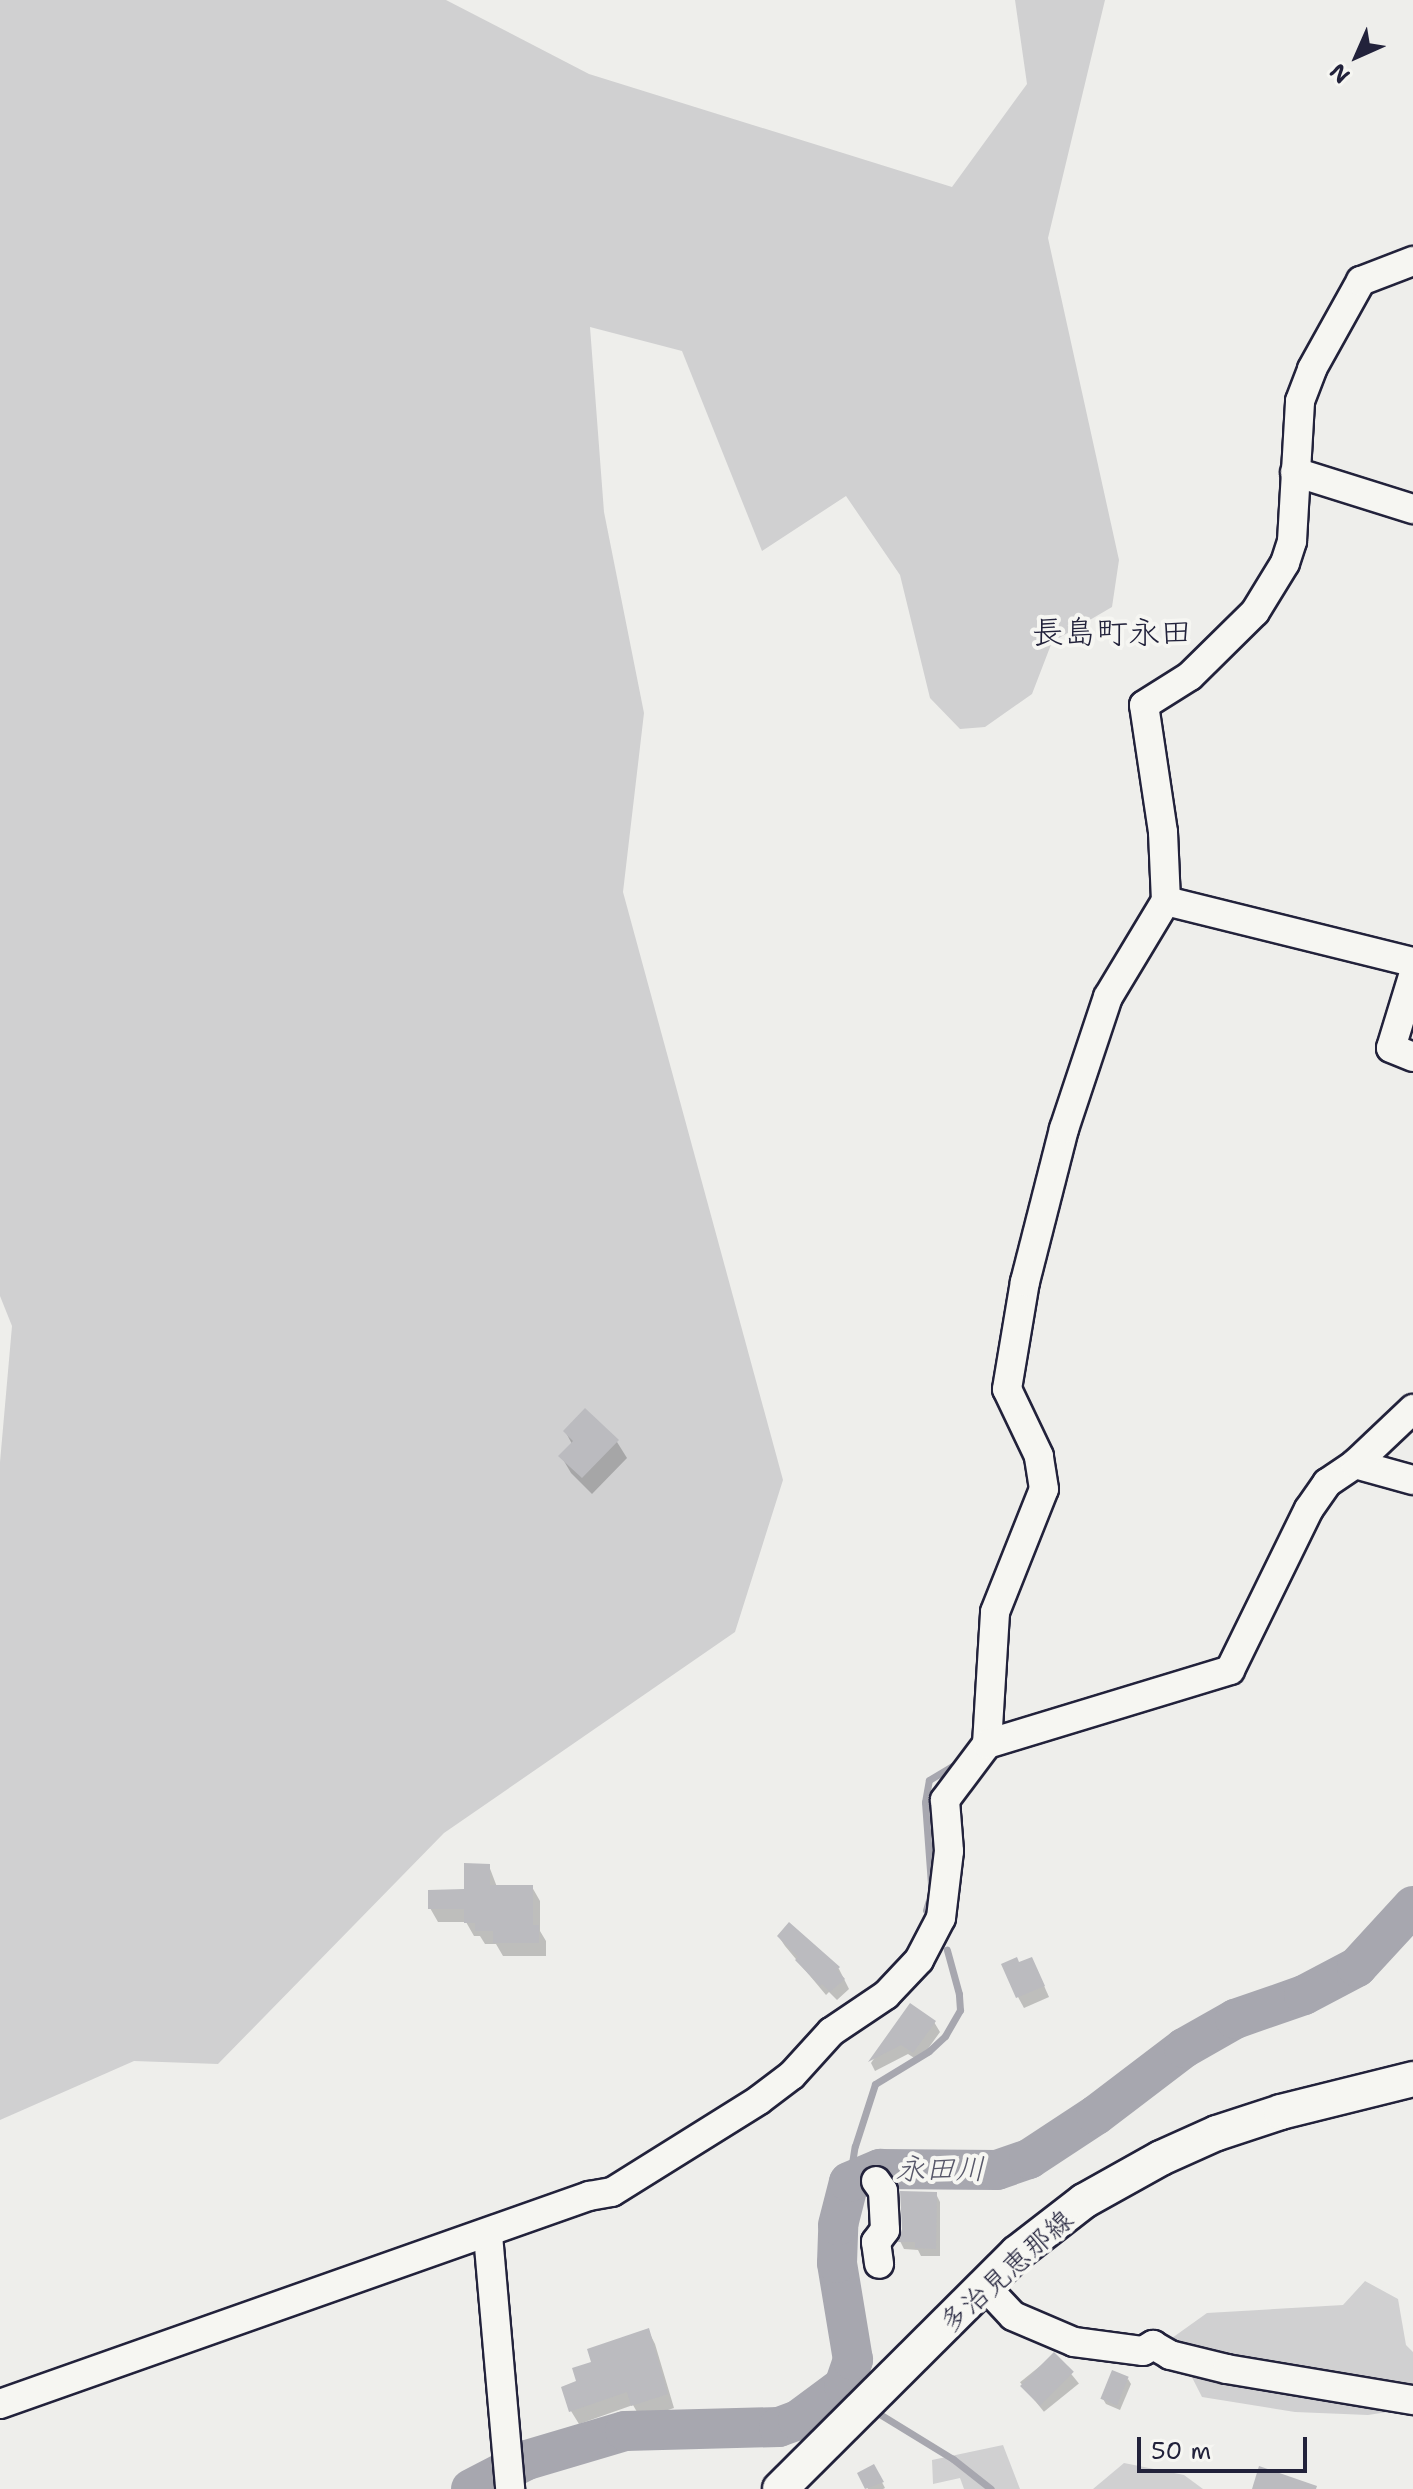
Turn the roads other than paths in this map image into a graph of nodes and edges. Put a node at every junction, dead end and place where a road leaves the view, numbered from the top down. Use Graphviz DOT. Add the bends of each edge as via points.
graph roads {
  1 [pos="1413,261"];
  2 [pos="1295,472"];
  3 [pos="1413,509"];
  4 [pos="1166,901"];
  5 [pos="1413,962"];
  6 [pos="1413,976"];
  7 [pos="1413,1057"];
  8 [pos="1413,1409"];
  9 [pos="1355,1464"];
  10 [pos="1413,1480"];
  11 [pos="987,1744"];
  12 [pos="1413,2079"];
  13 [pos="876,2181"];
  14 [pos="488,2235"];
  15 [pos="879,2264"];
  16 [pos="984,2285"];
  17 [pos="1413,2400"];
  18 [pos="0,2404"];
  19 [pos="510,2489"];
  20 [pos="780,2489"];
  1 -- 2 [label="street" via="1361,281 1319,356 1300,401"];
  2 -- 3 [label="street"];
  2 -- 4 [label="street" via="1292,541 1255,612 1190,676 1144,705 1163,832"];
  4 -- 5 [label="street"];
  4 -- 11 [label="street" via="1108,997 1064,1129 1025,1282 1007,1389 1039,1456 1044,1489 995,1612"];
  6 -- 7 [label="street" via="1391,1048"];
  8 -- 9 [label="street"];
  9 -- 10 [label="street"];
  9 -- 11 [label="street" via="1327,1483 1309,1509 1230,1670"];
  11 -- 14 [label="street" via="945,1800 949,1851 941,1918 919,1960 886,1995 831,2032 792,2075 759,2100 612,2192"];
  12 -- 16 [label="main road, 多治見恵那線" via="1281,2112 1161,2158 1084,2201"];
  13 -- 15 [label="street" via="883,2191 885,2230 876,2242"];
  14 -- 18 [label="street"];
  14 -- 19 [label="street"];
  16 -- 17 [label="street" via="1013,2316 1074,2342 1143,2351 1153,2345 1170,2355 1227,2369"];
  16 -- 20 [label="main road, 多治見恵那線"];
}
